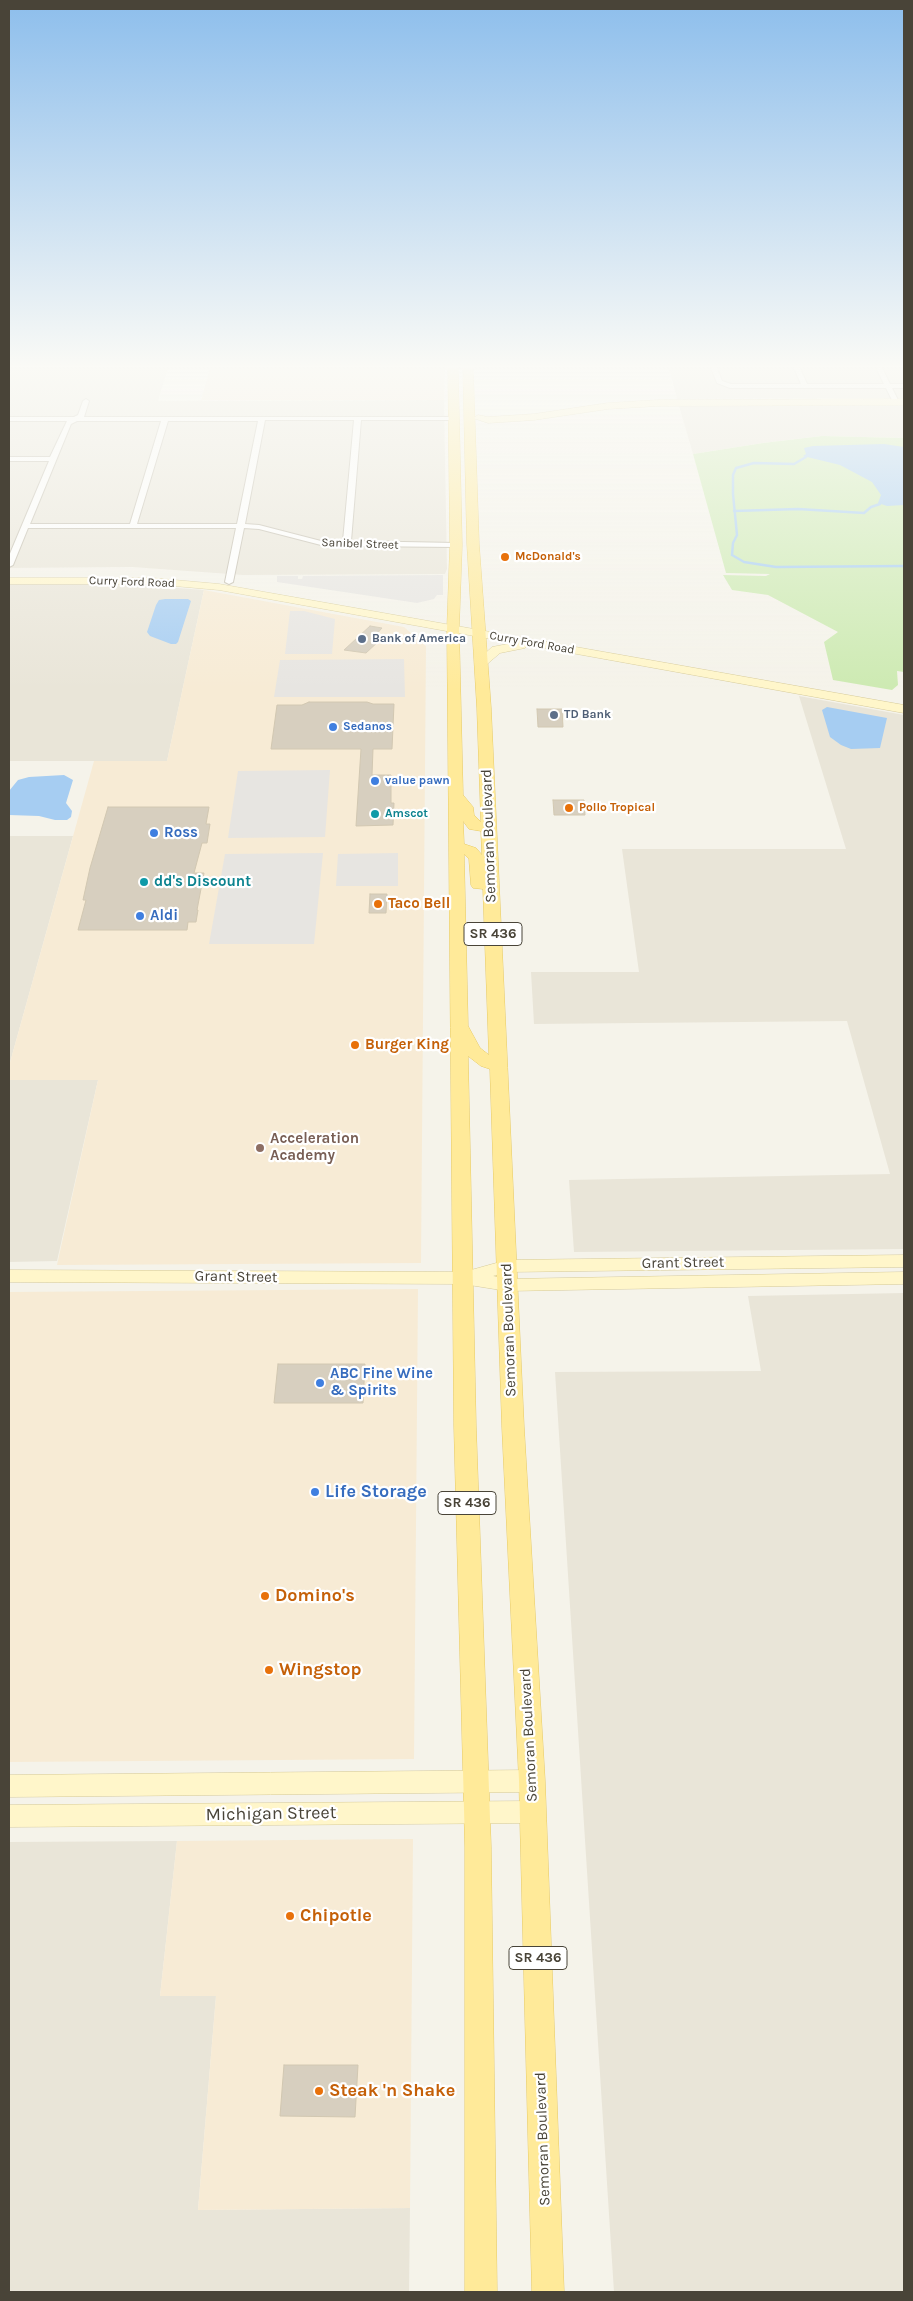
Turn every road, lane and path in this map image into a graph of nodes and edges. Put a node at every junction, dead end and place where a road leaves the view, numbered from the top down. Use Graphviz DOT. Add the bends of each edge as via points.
graph roads {
  1 [pos="46,475"];
  2 [pos="148,475"];
  3 [pos="251,475"];
  4 [pos="353,475"];
  5 [pos="455,475"];
  6 [pos="474,475"];
  7 [pos="133,525"];
  8 [pos="26,526"];
  9 [pos="241,526"];
  10 [pos="347,545"];
  11 [pos="456,545"];
  12 [pos="9,565"];
  13 [pos="9,575"];
  14 [pos="9,581"];
  15 [pos="152,581"];
  16 [pos="229,582"];
  17 [pos="453,624"];
  18 [pos="479,629"];
  19 [pos="542,645"];
  20 [pos="482,662"];
  21 [pos="794,685"];
  22 [pos="904,700"];
  23 [pos="904,709"];
  24 [pos="456,795"];
  25 [pos="489,828"];
  26 [pos="457,847"];
  27 [pos="494,957"];
  28 [pos="460,1028"];
  29 [pos="499,1066"];
  30 [pos="904,1261"];
  31 [pos="767,1271"];
  32 [pos="9,1276"];
  33 [pos="507,1276"];
  34 [pos="463,1278"];
  35 [pos="904,1278"];
  36 [pos="532,1780"];
  37 [pos="477,1781"];
  38 [pos="9,1786"];
  39 [pos="477,1812"];
  40 [pos="533,1812"];
  41 [pos="9,1816"];
  42 [pos="481,2292"];
  43 [pos="548,2292"];
  1 -- 8 [label="street"];
  2 -- 7 [label="street"];
  3 -- 9 [label="street"];
  4 -- 10 [label="street"];
  5 -- 11 [label="main road, Semoran Boulevard / SR 436"];
  6 -- 18 [label="main road, Semoran Boulevard / SR 436" via="473,544"];
  7 -- 8 [label="street, Sanibel Street"];
  7 -- 9 [label="street, Sanibel Street"];
  8 -- 12 [label="street"];
  9 -- 10 [label="street, Sanibel Street" via="275,530 321,543"];
  9 -- 16 [label="street"];
  10 -- 11 [label="street, Sanibel Street"];
  11 -- 17 [label="main road, Semoran Boulevard / SR 436"];
  13 -- 16 [label="main road, Curry Ford Road" via="132,574"];
  14 -- 15 [label="main road, Curry Ford Road"];
  15 -- 16 [label="main road"];
  15 -- 17 [label="main road, Curry Ford Road" via="247,591"];
  16 -- 17 [label="main road, Curry Ford Road"];
  17 -- 18 [label="main road, Curry Ford Road"];
  17 -- 24 [label="main road, Semoran Boulevard / SR 436"];
  18 -- 19 [label="main road, Curry Ford Road"];
  18 -- 20 [label="main road, Semoran Boulevard / SR 436"];
  18 -- 21 [label="main road, Curry Ford Road"];
  19 -- 20 [label="main road" via="526,644 496,650"];
  19 -- 21 [label="main road, Curry Ford Road" via="670,668"];
  20 -- 25 [label="main road, Semoran Boulevard / SR 436"];
  21 -- 22 [label="main road"];
  21 -- 23 [label="main road, Curry Ford Road"];
  24 -- 25 [label="main road" via="466,806 474,826"];
  24 -- 26 [label="main road, Semoran Boulevard / SR 436"];
  25 -- 27 [label="main road, Semoran Boulevard / SR 436"];
  26 -- 27 [label="main road" via="471,851 477,858 481,944 484,951"];
  26 -- 28 [label="main road, Semoran Boulevard / SR 436"];
  27 -- 29 [label="main road, Semoran Boulevard / SR 436"];
  28 -- 29 [label="main road" via="473,1051 487,1062"];
  28 -- 34 [label="main road, Semoran Boulevard / SR 436"];
  29 -- 33 [label="main road, Semoran Boulevard / SR 436"];
  30 -- 31 [label="main road, Grant Street"];
  31 -- 33 [label="main road, Grant Street"];
  31 -- 35 [label="main road, Grant Street"];
  32 -- 34 [label="main road, Grant Street"];
  33 -- 34 [label="main road, Grant Street"];
  33 -- 36 [label="main road, Semoran Boulevard / SR 436"];
  34 -- 37 [label="main road, Semoran Boulevard / SR 436"];
  36 -- 37 [label="main road, Michigan Street"];
  36 -- 40 [label="main road, Semoran Boulevard / SR 436"];
  37 -- 38 [label="main road, Michigan Street"];
  37 -- 39 [label="main road, Semoran Boulevard / SR 436"];
  39 -- 40 [label="main road, Michigan Street"];
  39 -- 41 [label="main road, Michigan Street"];
  39 -- 42 [label="main road, Semoran Boulevard / SR 436"];
  40 -- 43 [label="main road, Semoran Boulevard / SR 436"];
}
